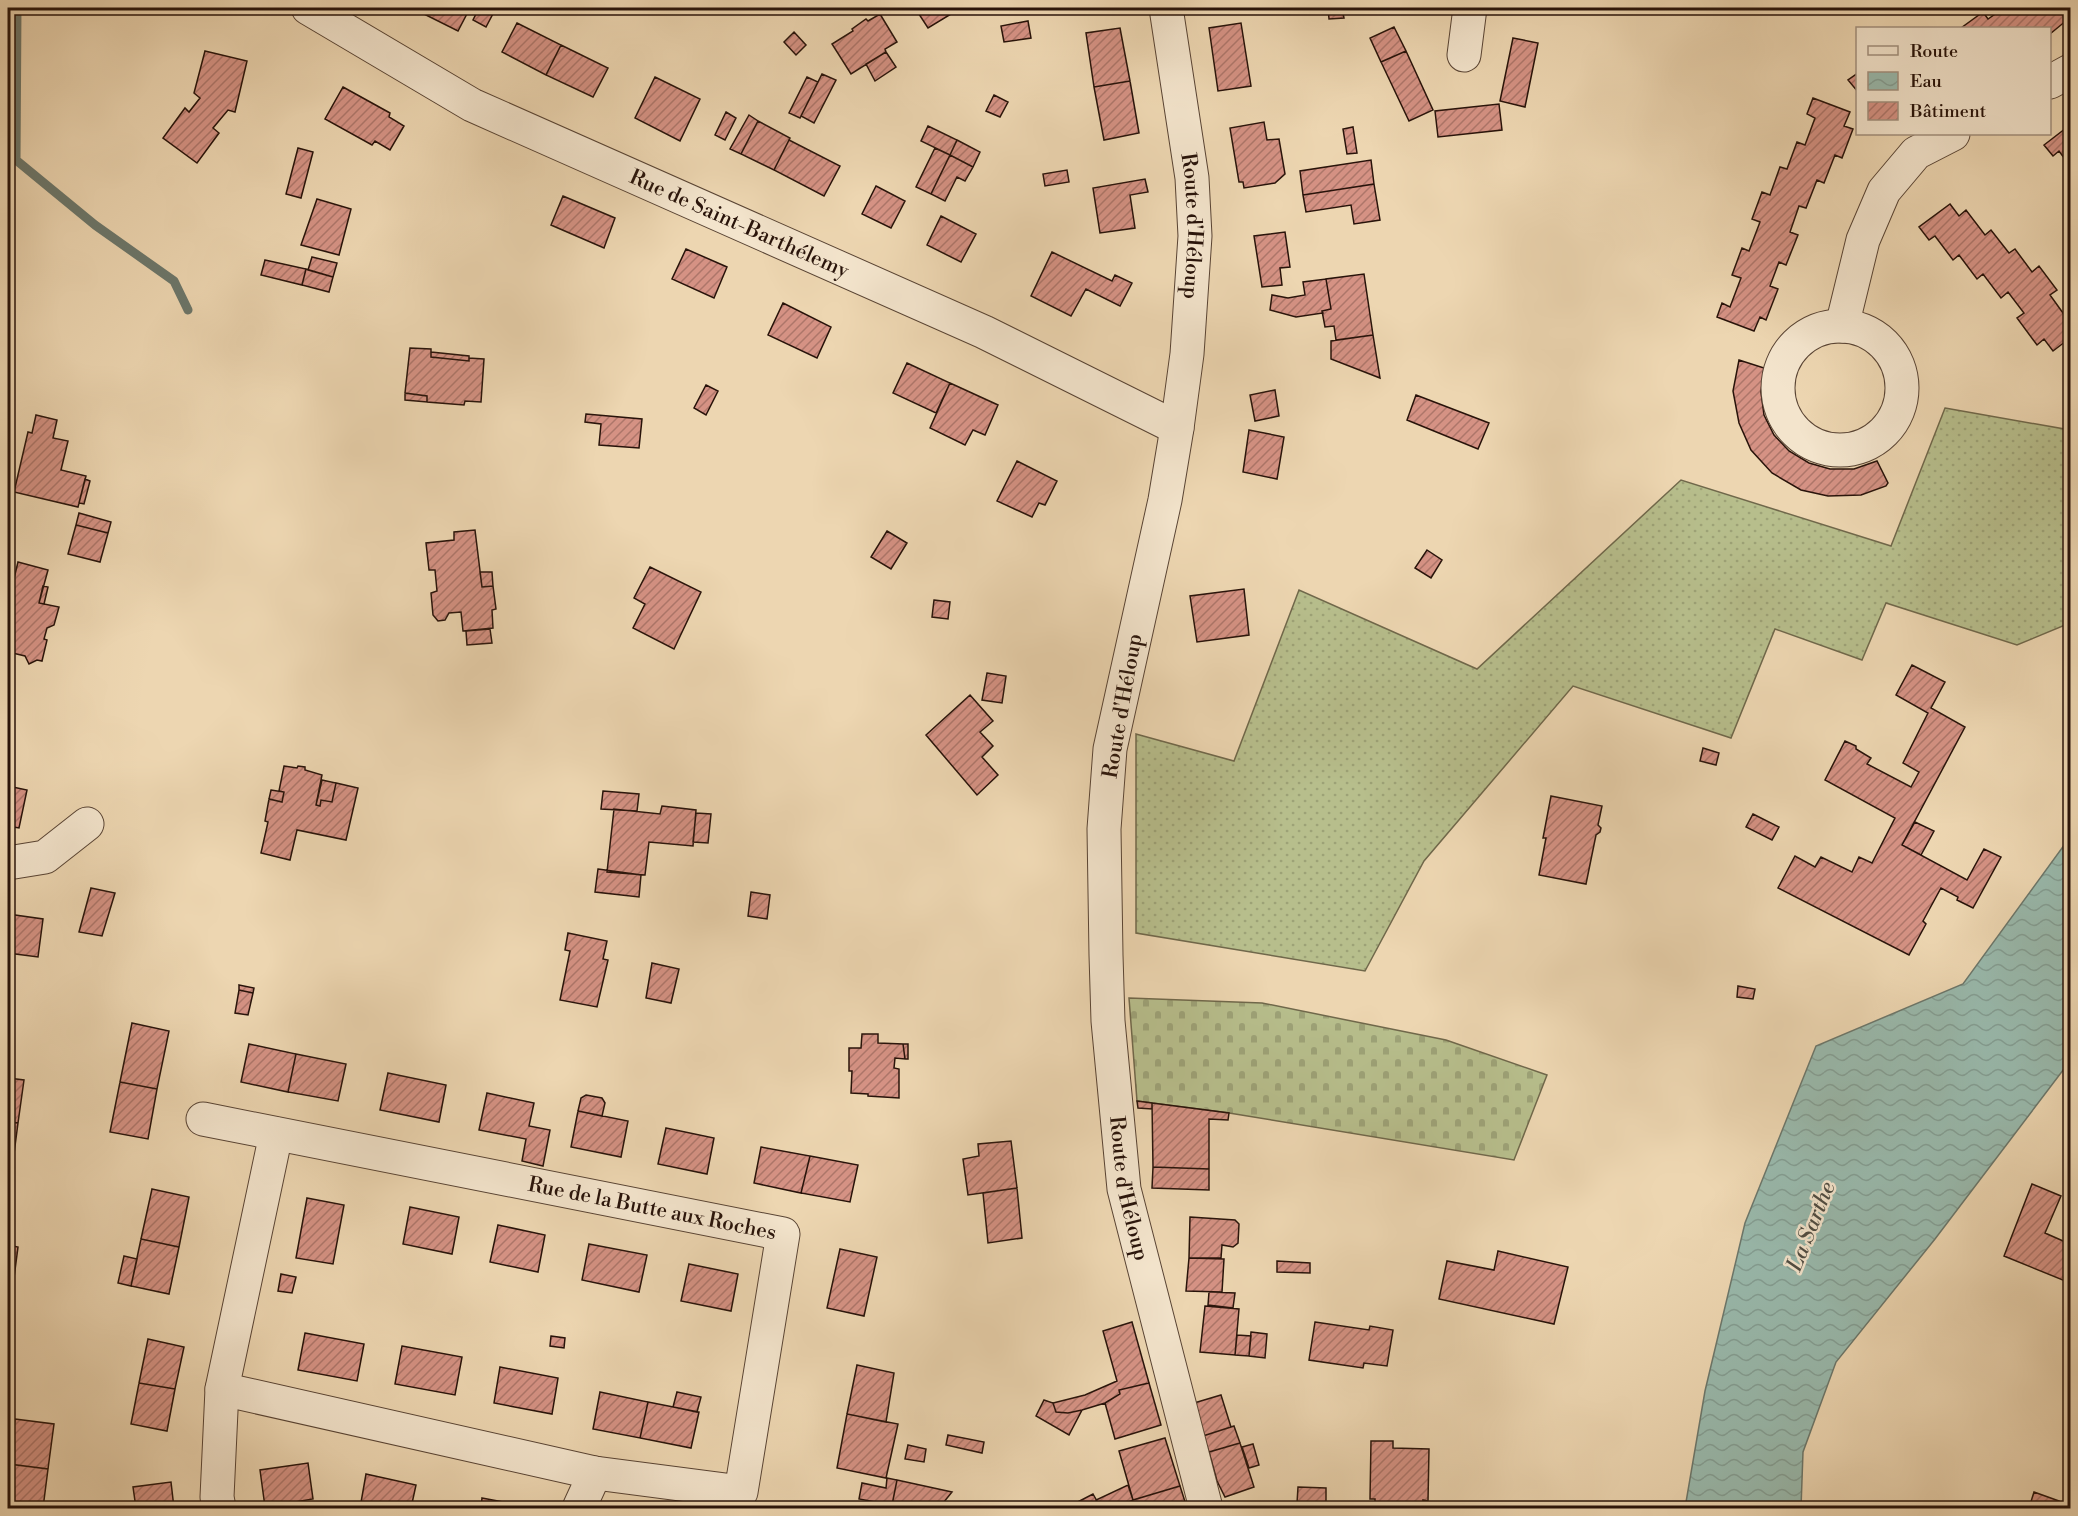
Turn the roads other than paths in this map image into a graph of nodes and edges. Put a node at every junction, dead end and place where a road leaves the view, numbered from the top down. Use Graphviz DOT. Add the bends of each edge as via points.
graph roads {
  1 [pos="309,8"];
  2 [pos="1166,8"];
  3 [pos="1470,8"];
  4 [pos="1464,55"];
  5 [pos="2070,71"];
  6 [pos="2051,81"];
  7 [pos="1951,135"];
  8 [pos="1842,326"];
  9 [pos="1177,428"];
  10 [pos="87,824"];
  11 [pos="8,862"];
  12 [pos="203,1119"];
  13 [pos="276,1134"];
  14 [pos="222,1389"];
  15 [pos="595,1473"];
  16 [pos="219,1509"];
  17 [pos="579,1509"];
  18 [pos="1206,1509"];
  1 -- 9 [label="street, Rue de Saint-Barthélemy" via="472,105 984,332"];
  2 -- 9 [label="street, Route d'Héloup" via="1192,178 1195,236 1187,354"];
  3 -- 4 [label="street"];
  5 -- 6 [label="street"];
  7 -- 8 [label="street" via="1916,153 1884,191 1863,240"];
  9 -- 18 [label="street, Route d'Héloup" via="1110,750 1104,829 1106,955 1108,1021 1124,1189"];
  10 -- 11 [label="street" via="45,857"];
  12 -- 13 [label="street, Rue de la Butte aux Roches"];
  13 -- 14 [label="street"];
  13 -- 15 [label="street, Rue de la Butte aux Roches" via="783,1234 741,1492"];
  14 -- 15 [label="street, Rue de la Butte aux Roches"];
  14 -- 16 [label="street"];
  15 -- 17 [label="street"];
}
